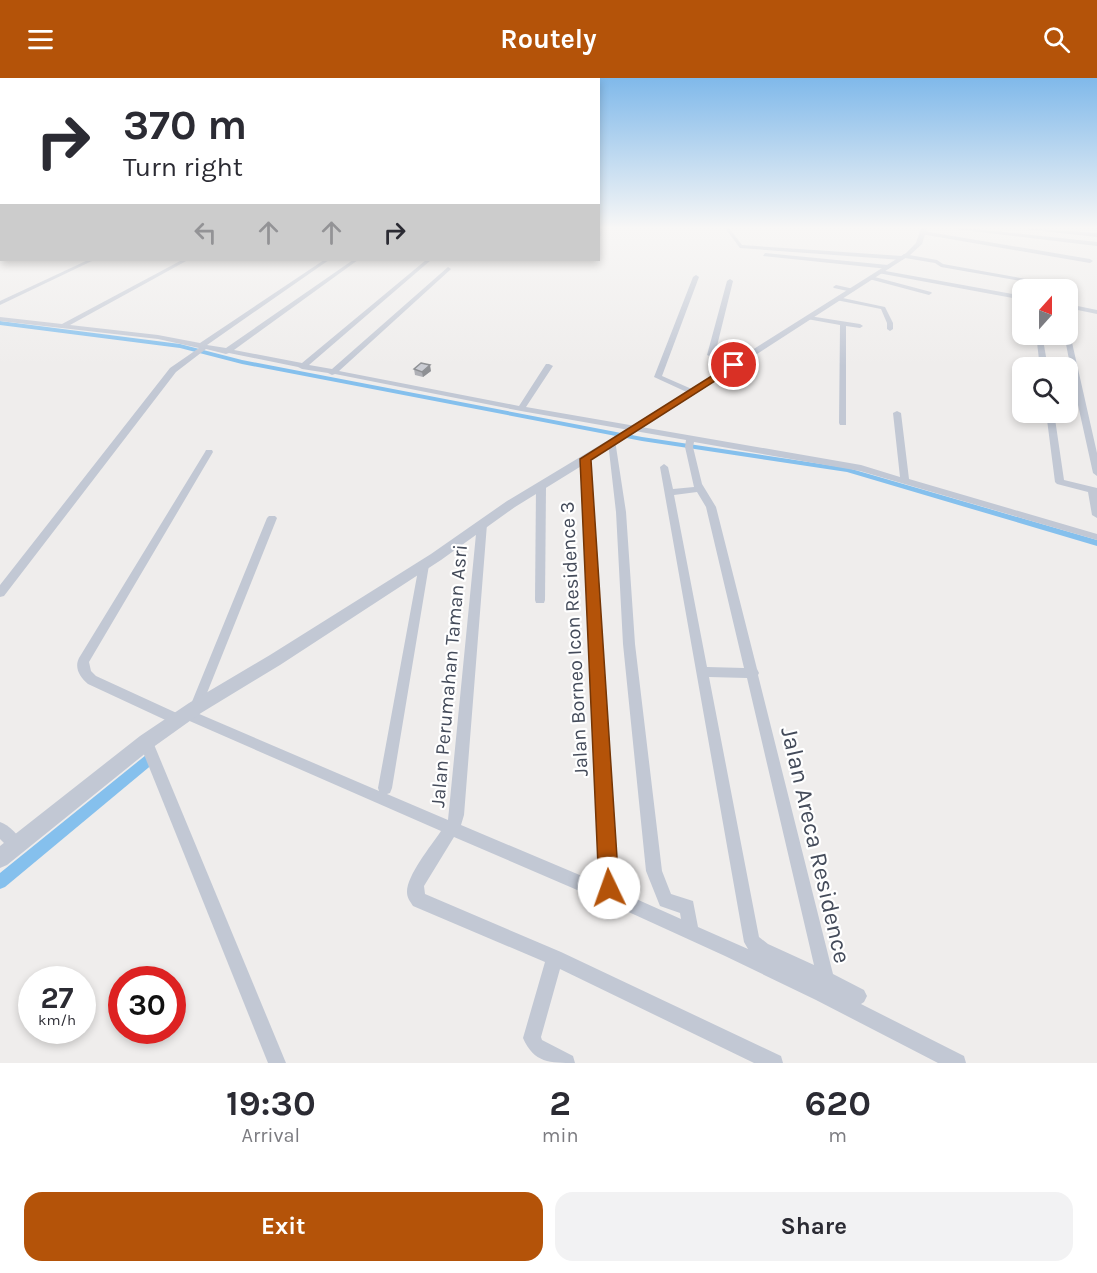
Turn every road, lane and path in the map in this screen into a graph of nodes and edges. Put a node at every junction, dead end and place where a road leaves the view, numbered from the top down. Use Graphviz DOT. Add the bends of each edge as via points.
graph roads {
  1 [pos="61,274"];
  2 [pos="159,274"];
  3 [pos="307,274"];
  4 [pos="336,274"];
  5 [pos="412,274"];
  6 [pos="442,274"];
  7 [pos="877,274"];
  8 [pos="891,274"];
  9 [pos="993,274"];
  10 [pos="696,277"];
  11 [pos="871,278"];
  12 [pos="1022,279"];
  13 [pos="730,281"];
  14 [pos="836,287"];
  15 [pos="852,290"];
  16 [pos="929,293"];
  17 [pos="1012,296"];
  18 [pos="838,299"];
  19 [pos="0,303"];
  20 [pos="1078,308"];
  21 [pos="1097,312"];
  22 [pos="809,318"];
  23 [pos="0,319"];
  24 [pos="843,323"];
  25 [pos="65,325"];
  26 [pos="860,326"];
  27 [pos="890,329"];
  28 [pos="1070,345"];
  29 [pos="200,348"];
  30 [pos="226,351"];
  31 [pos="734,365"];
  32 [pos="549,366"];
  33 [pos="302,367"];
  34 [pos="332,373"];
  35 [pos="691,392"];
  36 [pos="1080,393"];
  37 [pos="1078,402"];
  38 [pos="1082,403"];
  39 [pos="521,409"];
  40 [pos="897,413"];
  41 [pos="843,423"];
  42 [pos="1052,423"];
  43 [pos="624,435"];
  44 [pos="690,443"];
  45 [pos="209,452"];
  46 [pos="586,459"];
  47 [pos="664,467"];
  48 [pos="1097,473"];
  49 [pos="905,479"];
  50 [pos="541,487"];
  51 [pos="699,489"];
  52 [pos="1094,490"];
  53 [pos="669,492"];
  54 [pos="1097,515"];
  55 [pos="272,518"];
  56 [pos="483,524"];
  57 [pos="1097,537"];
  58 [pos="424,565"];
  59 [pos="0,593"];
  60 [pos="540,600"];
  61 [pos="702,672"];
  62 [pos="753,673"];
  63 [pos="187,714"];
  64 [pos="149,749"];
  65 [pos="385,788"];
  66 [pos="0,829"];
  67 [pos="451,830"];
  68 [pos="16,845"];
  69 [pos="0,858"];
  70 [pos="609,888"];
  71 [pos="691,932"];
  72 [pos="555,958"];
  73 [pos="826,979"];
  74 [pos="858,996"];
  75 [pos="755,1059"];
  76 [pos="277,1063"];
  77 [pos="567,1063"];
  78 [pos="774,1063"];
  79 [pos="957,1063"];
  1 -- 19 [label="street"];
  2 -- 25 [label="street"];
  3 -- 29 [label="street"];
  4 -- 30 [label="street"];
  5 -- 33 [label="street"];
  6 -- 34 [label="street"];
  7 -- 11 [label="street"];
  8 -- 17 [label="street"];
  9 -- 12 [label="street"];
  10 -- 35 [label="street" via="657,377"];
  11 -- 15 [label="street"];
  11 -- 16 [label="street"];
  13 -- 31 [label="street" via="711,355"];
  14 -- 15 [label="street"];
  15 -- 18 [label="street"];
  18 -- 22 [label="street"];
  18 -- 27 [label="street" via="883,308"];
  20 -- 21 [label="street"];
  22 -- 24 [label="street"];
  22 -- 31 [label="street"];
  23 -- 25 [label="street"];
  24 -- 26 [label="street"];
  24 -- 41 [label="street"];
  25 -- 29 [label="street" via="136,334"];
  28 -- 36 [label="street"];
  29 -- 30 [label="street"];
  29 -- 59 [label="street" via="173,370"];
  30 -- 33 [label="street"];
  31 -- 35 [label="street"];
  32 -- 39 [label="street"];
  33 -- 34 [label="street"];
  34 -- 39 [label="street"];
  35 -- 43 [label="street"];
  36 -- 38 [label="street"];
  37 -- 38 [label="street"];
  38 -- 48 [label="street"];
  39 -- 43 [label="street"];
  40 -- 49 [label="street"];
  42 -- 52 [label="street" via="1060,482"];
  43 -- 44 [label="street"];
  43 -- 46 [label="street"];
  43 -- 71 [label="street" via="621,512 629,644 654,871 666,900 687,907"];
  44 -- 49 [label="street" via="839,464"];
  44 -- 51 [label="street, Jalan Areca Residence"];
  45 -- 63 [label="street" via="82,662 85,674 92,680"];
  46 -- 50 [label="street"];
  46 -- 70 [label="street, Jalan Borneo Icon Residence 3"];
  47 -- 53 [label="street, Jalan Areca Residence"];
  49 -- 57 [label="street"];
  50 -- 56 [label="street"];
  50 -- 60 [label="street"];
  51 -- 53 [label="street"];
  51 -- 62 [label="street, Jalan Areca Residence" via="711,507"];
  52 -- 54 [label="street"];
  53 -- 61 [label="street, Jalan Areca Residence"];
  55 -- 63 [label="street"];
  56 -- 58 [label="street"];
  56 -- 67 [label="street, Jalan Perumahan Taman Asri" via="457,815"];
  58 -- 63 [label="street"];
  58 -- 65 [label="street"];
  61 -- 62 [label="street"];
  61 -- 73 [label="street, Jalan Areca Residence" via="752,942"];
  62 -- 73 [label="street, Jalan Areca Residence"];
  63 -- 64 [label="street"];
  63 -- 67 [label="street" via="225,734"];
  64 -- 68 [label="street"];
  64 -- 76 [label="street"];
  66 -- 68 [label="street"];
  67 -- 71 [label="street"];
  67 -- 72 [label="street, Jalan Perumahan Taman Asri" via="416,884 415,895 419,900"];
  68 -- 69 [label="street"];
  71 -- 79 [label="street" via="770,967"];
  72 -- 75 [label="street"];
  72 -- 77 [label="street" via="532,1038 536,1046"];
  73 -- 74 [label="street"];
  75 -- 78 [label="street"];
}
